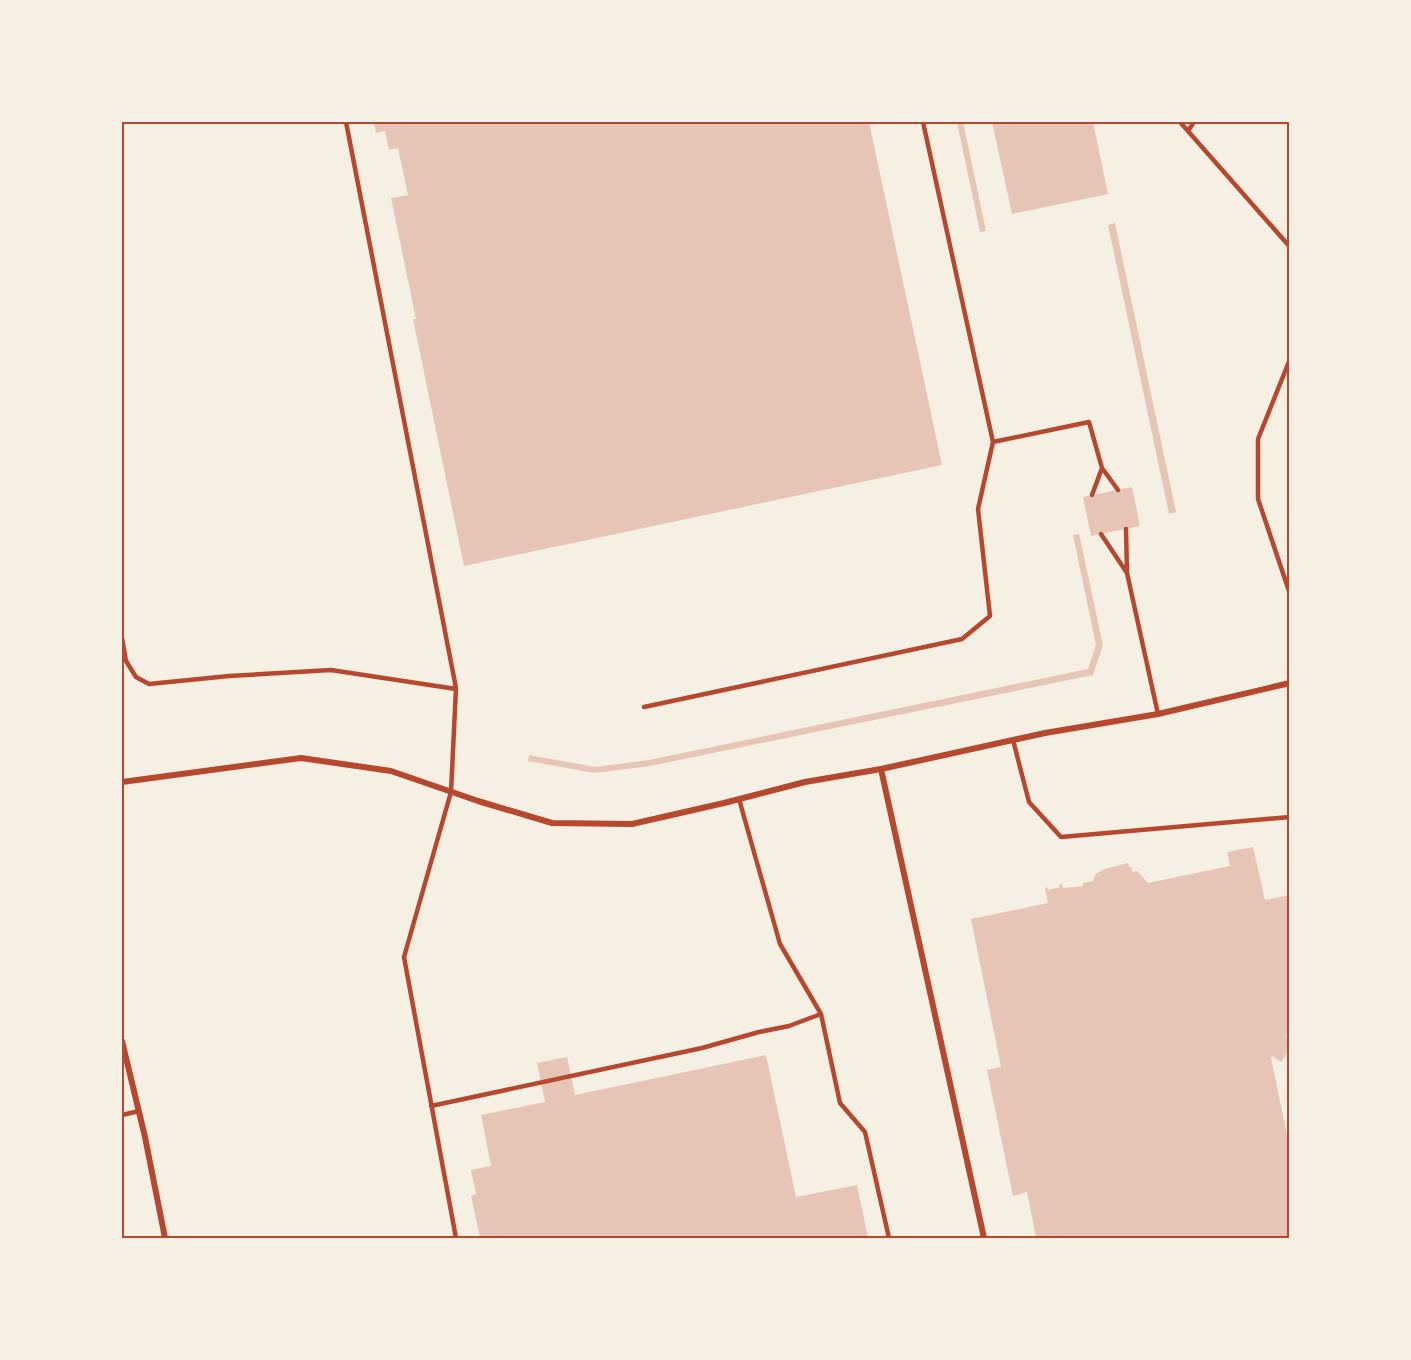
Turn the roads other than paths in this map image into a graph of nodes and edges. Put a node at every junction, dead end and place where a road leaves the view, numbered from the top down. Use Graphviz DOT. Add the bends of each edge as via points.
graph roads {
  1 [pos="346,122"];
  2 [pos="923,122"];
  3 [pos="1180,122"];
  4 [pos="1194,122"];
  5 [pos="1188,130"];
  6 [pos="1290,247"];
  7 [pos="1290,358"];
  8 [pos="993,442"];
  9 [pos="1102,468"];
  10 [pos="1118,490"];
  11 [pos="1092,495"];
  12 [pos="1126,529"];
  13 [pos="1101,534"];
  14 [pos="1127,573"];
  15 [pos="1290,594"];
  16 [pos="122,638"];
  17 [pos="1290,683"];
  18 [pos="456,689"];
  19 [pos="644,707"];
  20 [pos="1158,714"];
  21 [pos="1013,740"];
  22 [pos="881,769"];
  23 [pos="122,782"];
  24 [pos="451,792"];
  25 [pos="739,799"];
  26 [pos="1290,817"];
  27 [pos="821,1014"];
  28 [pos="122,1041"];
  29 [pos="431,1107"];
  30 [pos="139,1111"];
  31 [pos="122,1114"];
  32 [pos="165,1239"];
  33 [pos="456,1239"];
  34 [pos="889,1239"];
  35 [pos="984,1239"];
  1 -- 18 [label="lane"];
  2 -- 8 [label="lane"];
  3 -- 5 [label="lane"];
  4 -- 5 [label="lane"];
  5 -- 6 [label="lane"];
  7 -- 15 [label="lane" via="1258,439 1258,499"];
  8 -- 9 [label="lane" via="1089,422"];
  8 -- 19 [label="lane" via="978,509 990,616 962,639"];
  9 -- 10 [label="lane"];
  9 -- 11 [label="lane"];
  12 -- 14 [label="lane"];
  13 -- 14 [label="lane"];
  14 -- 20 [label="lane"];
  16 -- 18 [label="lane" via="126,662 136,677 149,684 332,670"];
  17 -- 20 [label="street"];
  18 -- 24 [label="lane"];
  20 -- 21 [label="street"];
  21 -- 22 [label="street"];
  21 -- 26 [label="lane" via="1029,802 1061,837"];
  22 -- 25 [label="street"];
  22 -- 35 [label="street"];
  23 -- 24 [label="street" via="301,758 391,771"];
  24 -- 25 [label="street" via="552,823 632,824"];
  24 -- 29 [label="lane" via="404,957"];
  25 -- 27 [label="lane" via="780,944"];
  27 -- 29 [label="lane" via="702,1048"];
  27 -- 34 [label="lane" via="840,1103 865,1132"];
  28 -- 30 [label="street"];
  29 -- 33 [label="lane"];
  30 -- 31 [label="lane"];
  30 -- 32 [label="street"];
}
